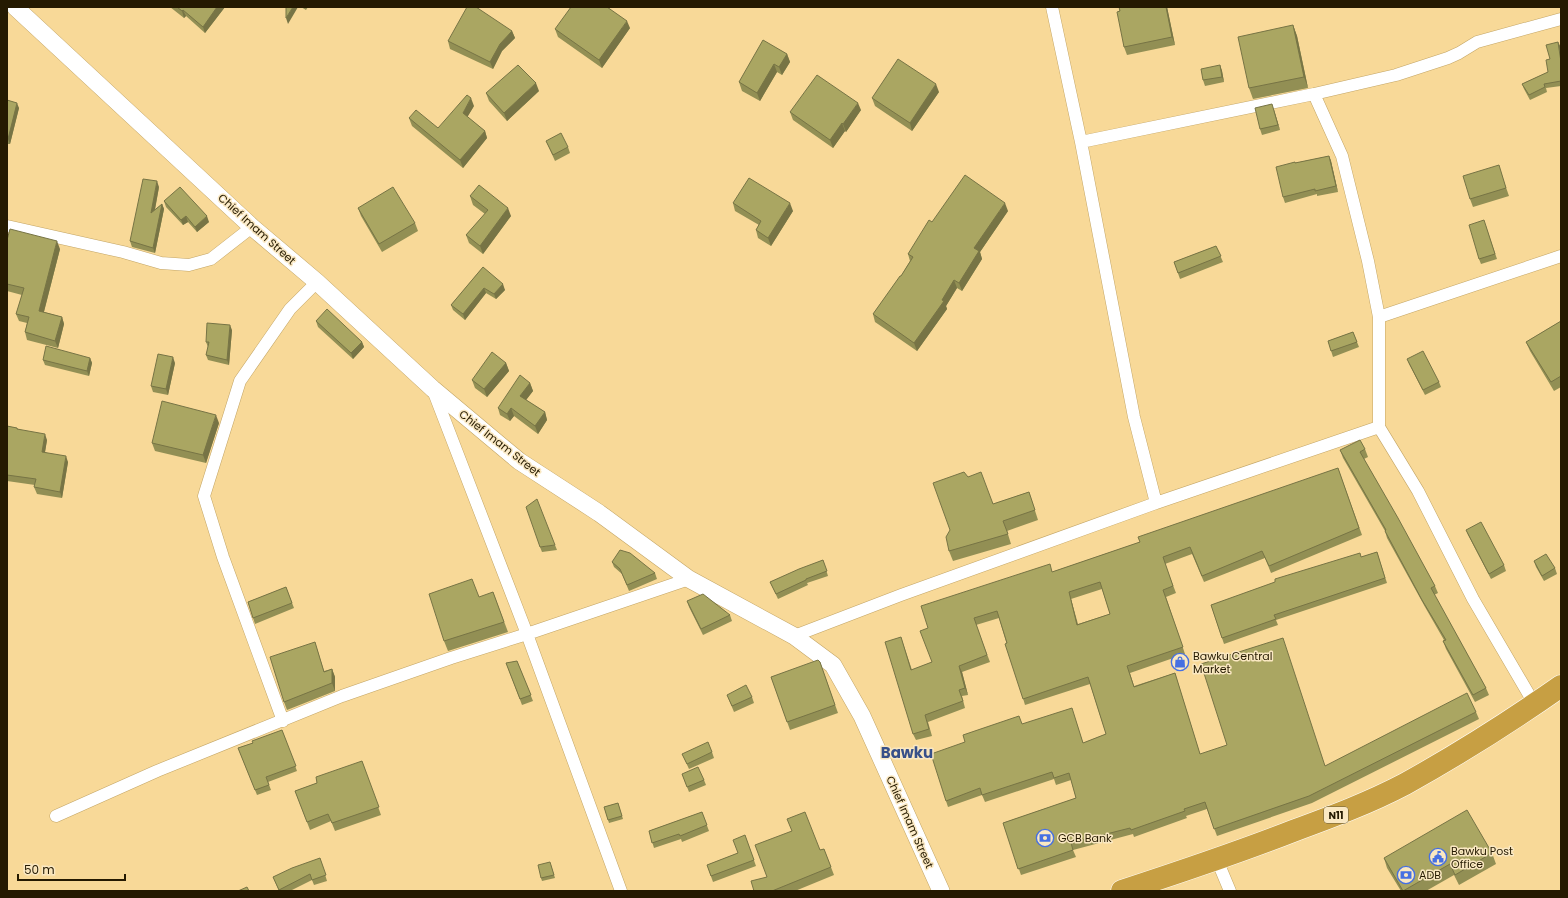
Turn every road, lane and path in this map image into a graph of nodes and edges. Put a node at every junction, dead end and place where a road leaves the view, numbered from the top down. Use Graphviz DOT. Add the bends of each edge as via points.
graph roads {
  1 [pos="15,7"];
  2 [pos="1052,7"];
  3 [pos="1561,19"];
  4 [pos="1314,94"];
  5 [pos="1081,142"];
  6 [pos="7,226"];
  7 [pos="252,227"];
  8 [pos="1561,256"];
  9 [pos="317,282"];
  10 [pos="1379,317"];
  11 [pos="433,389"];
  12 [pos="1379,428"];
  13 [pos="1156,504"];
  14 [pos="688,579"];
  15 [pos="527,634"];
  16 [pos="794,636"];
  17 [pos="1561,686"];
  18 [pos="1535,705"];
  19 [pos="283,721"];
  20 [pos="56,816"];
  21 [pos="1217,860"];
  22 [pos="621,891"];
  23 [pos="941,891"];
  24 [pos="1122,891"];
  25 [pos="1230,891"];
  1 -- 7 [label="street, Chief Imam Street"];
  2 -- 5 [label="street"];
  3 -- 4 [label="street" via="1477,42 1448,58 1396,75"];
  4 -- 5 [label="street"];
  4 -- 10 [label="street" via="1342,156 1368,260"];
  5 -- 13 [label="street" via="1134,417"];
  6 -- 7 [label="street" via="161,263 189,265 211,259"];
  7 -- 9 [label="street, Chief Imam Street"];
  8 -- 10 [label="street"];
  9 -- 11 [label="street, Chief Imam Street"];
  9 -- 19 [label="street" via="290,309 240,381 204,496 223,557"];
  10 -- 12 [label="street"];
  11 -- 14 [label="street, Chief Imam Street" via="519,461 599,514"];
  11 -- 15 [label="street"];
  12 -- 13 [label="street"];
  12 -- 18 [label="street" via="1418,492 1473,599"];
  13 -- 16 [label="street"];
  14 -- 15 [label="street"];
  14 -- 16 [label="street, Chief Imam Street"];
  15 -- 19 [label="street" via="342,696"];
  15 -- 22 [label="street"];
  16 -- 23 [label="street, Chief Imam Street" via="833,665 862,716"];
  17 -- 18 [label="highway, N11"];
  18 -- 21 [label="highway, N11" via="1404,784 1333,816"];
  19 -- 20 [label="street" via="157,771"];
  21 -- 24 [label="highway, N11"];
  21 -- 25 [label="street"];
}
